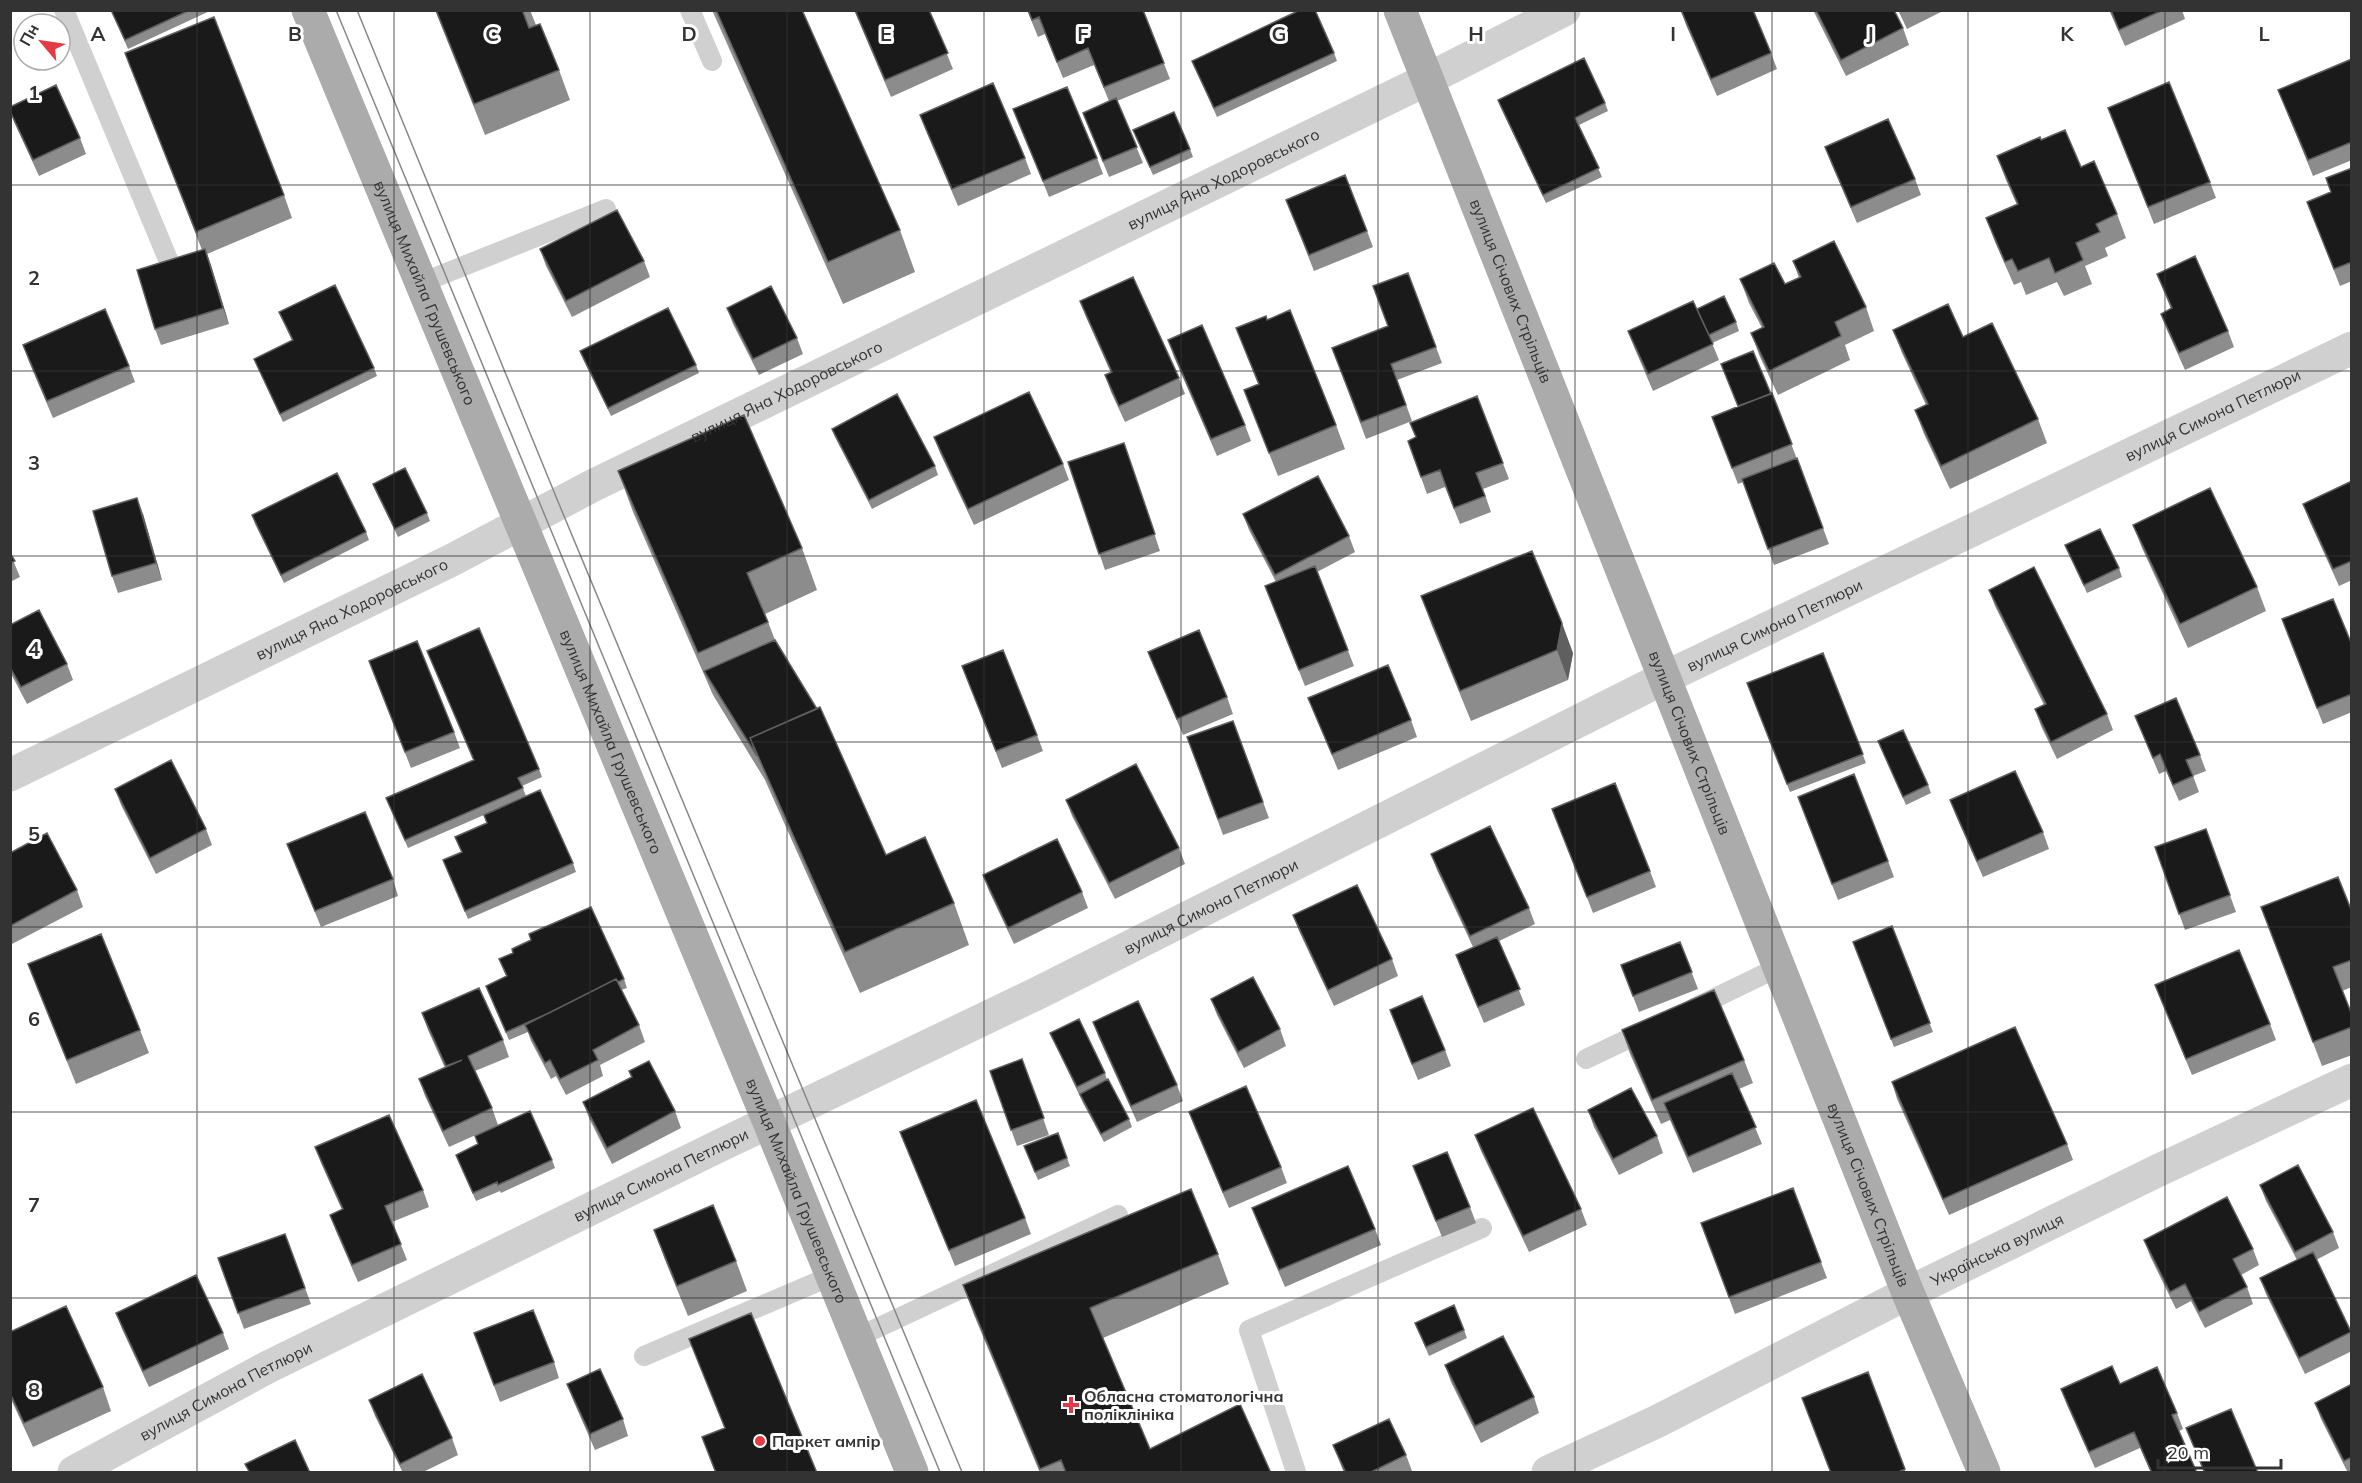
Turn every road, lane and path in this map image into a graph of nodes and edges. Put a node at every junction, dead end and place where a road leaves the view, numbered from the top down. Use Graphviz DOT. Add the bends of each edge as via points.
graph roads {
  1 [pos="64,10"];
  2 [pos="308,10"];
  3 [pos="690,10"];
  4 [pos="1400,10"];
  5 [pos="1564,10"];
  6 [pos="712,61"];
  7 [pos="1428,80"];
  8 [pos="606,209"];
  9 [pos="175,276"];
  10 [pos="421,283"];
  11 [pos="2352,348"];
  12 [pos="520,524"];
  13 [pos="1665,678"];
  14 [pos="10,776"];
  15 [pos="1779,967"];
  16 [pos="1586,1059"];
  17 [pos="2352,1080"];
  18 [pos="769,1122"];
  19 [pos="1118,1215"];
  20 [pos="1482,1228"];
  21 [pos="831,1276"];
  22 [pos="1908,1293"];
  23 [pos="856,1338"];
  24 [pos="644,1356"];
  25 [pos="74,1473"];
  26 [pos="912,1473"];
  27 [pos="1296,1473"];
  28 [pos="1548,1473"];
  29 [pos="1984,1473"];
  1 -- 9 [label="lane"];
  2 -- 10 [label="main road, вулиця Михайла Грушевського"];
  3 -- 6 [label="lane"];
  4 -- 7 [label="main road, вулиця Січових Стрільців"];
  5 -- 7 [label="street, вулиця Яна Ходоровського"];
  7 -- 12 [label="street, вулиця Яна Ходоровського"];
  7 -- 13 [label="main road, вулиця Січових Стрільців"];
  8 -- 10 [label="lane"];
  10 -- 12 [label="main road, вулиця Михайла Грушевського"];
  11 -- 13 [label="street, вулиця Симона Петлюри"];
  12 -- 14 [label="street, вулиця Яна Ходоровського"];
  12 -- 18 [label="main road, вулиця Михайла Грушевського"];
  13 -- 15 [label="main road, вулиця Січових Стрільців"];
  13 -- 18 [label="street, вулиця Симона Петлюри" via="1040,992"];
  15 -- 16 [label="lane"];
  15 -- 22 [label="main road, вулиця Січових Стрільців"];
  17 -- 22 [label="street, Українська вулиця"];
  18 -- 21 [label="main road, вулиця Михайла Грушевського"];
  18 -- 25 [label="street, вулиця Симона Петлюри" via="268,1367"];
  19 -- 23 [label="lane"];
  20 -- 27 [label="lane" via="1249,1330"];
  21 -- 23 [label="main road, вулиця Михайла Грушевського"];
  21 -- 24 [label="lane"];
  22 -- 28 [label="street, Українська вулиця"];
  22 -- 29 [label="main road, вулиця Січових Стрільців"];
  23 -- 26 [label="main road, вулиця Михайла Грушевського"];
}
